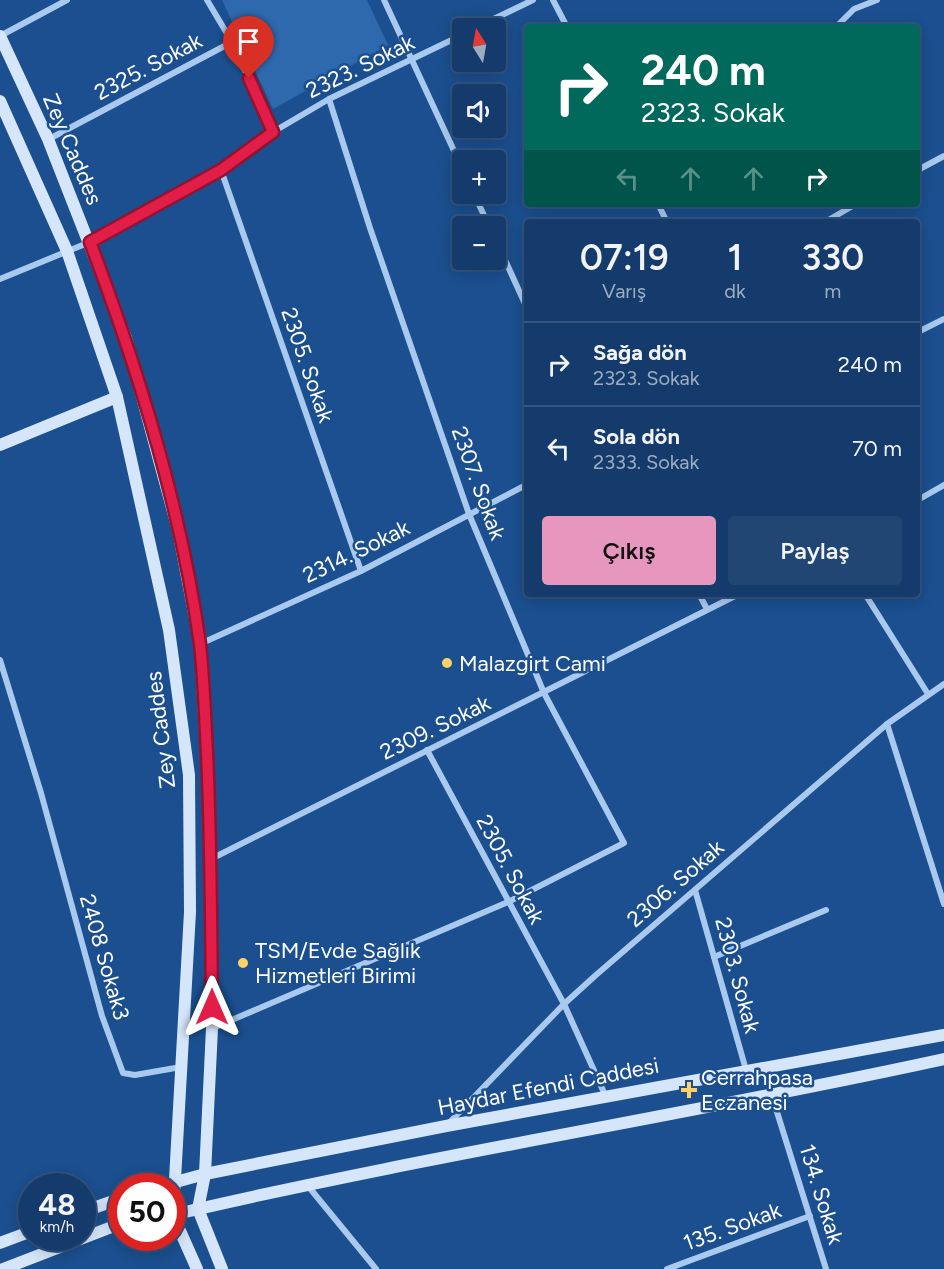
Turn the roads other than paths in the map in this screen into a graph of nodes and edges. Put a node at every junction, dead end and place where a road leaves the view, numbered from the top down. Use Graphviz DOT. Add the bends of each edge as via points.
graph roads {
  1 [pos="67,0"];
  2 [pos="207,0"];
  3 [pos="384,0"];
  4 [pos="532,0"];
  5 [pos="553,0"];
  6 [pos="876,0"];
  7 [pos="520,3"];
  8 [pos="493,18"];
  9 [pos="565,24"];
  10 [pos="839,24"];
  11 [pos="0,36"];
  12 [pos="452,40"];
  13 [pos="232,42"];
  14 [pos="412,60"];
  15 [pos="329,99"];
  16 [pos="0,102"];
  17 [pos="273,132"];
  18 [pos="48,139"];
  19 [pos="454,150"];
  20 [pos="944,156"];
  21 [pos="920,169"];
  22 [pos="221,170"];
  23 [pos="851,207"];
  24 [pos="830,219"];
  25 [pos="90,242"];
  26 [pos="67,251"];
  27 [pos="506,262"];
  28 [pos="0,279"];
  29 [pos="524,302"];
  30 [pos="944,319"];
  31 [pos="920,331"];
  32 [pos="117,398"];
  33 [pos="0,446"];
  34 [pos="944,485"];
  35 [pos="524,486"];
  36 [pos="920,499"];
  37 [pos="469,514"];
  38 [pos="361,572"];
  39 [pos="701,597"];
  40 [pos="733,597"];
  41 [pos="867,597"];
  42 [pos="707,609"];
  43 [pos="200,644"];
  44 [pos="0,660"];
  45 [pos="944,684"];
  46 [pos="544,693"];
  47 [pos="928,694"];
  48 [pos="887,724"];
  49 [pos="427,750"];
  50 [pos="211,859"];
  51 [pos="695,890"];
  52 [pos="508,902"];
  53 [pos="944,904"];
  54 [pos="826,910"];
  55 [pos="714,957"];
  56 [pos="564,1004"];
  57 [pos="212,1028"];
  58 [pos="944,1035"];
  59 [pos="944,1059"];
  60 [pos="181,1067"];
  61 [pos="746,1070"];
  62 [pos="606,1096"];
  63 [pos="772,1096"];
  64 [pos="446,1126"];
  65 [pos="175,1173"];
  66 [pos="205,1174"];
  67 [pos="186,1180"];
  68 [pos="307,1184"];
  69 [pos="198,1209"];
  70 [pos="186,1212"];
  71 [pos="810,1216"];
  72 [pos="108,1228"];
  73 [pos="18,1236"];
  74 [pos="0,1243"];
  75 [pos="186,1244"];
  76 [pos="3,1269"];
  77 [pos="197,1269"];
  78 [pos="222,1269"];
  79 [pos="376,1269"];
  80 [pos="667,1269"];
  81 [pos="826,1269"];
  1 -- 11 [label="street"];
  2 -- 13 [label="street"];
  3 -- 14 [label="street"];
  4 -- 7 [label="street"];
  5 -- 9 [label="street"];
  6 -- 10 [label="street" via="854,9"];
  7 -- 8 [label="street"];
  11 -- 18 [label="main road, Zey Caddes"];
  12 -- 14 [label="street, 2323. Sokak"];
  13 -- 17 [label="street"];
  13 -- 18 [label="street, 2325. Sokak"];
  14 -- 15 [label="street, 2323. Sokak"];
  14 -- 19 [label="street"];
  15 -- 17 [label="street, 2323. Sokak"];
  15 -- 37 [label="street, 2307. Sokak"];
  16 -- 26 [label="main road, Zey Caddes"];
  17 -- 22 [label="street, 2323. Sokak"];
  18 -- 25 [label="main road, Zey Caddes"];
  20 -- 21 [label="street"];
  22 -- 25 [label="street, 2323. Sokak"];
  22 -- 38 [label="street, 2305. Sokak"];
  23 -- 24 [label="street"];
  25 -- 26 [label="street, 2323. Sokak"];
  25 -- 43 [label="main road, Zey Caddes" via="141,389 178,530"];
  26 -- 28 [label="street, 2323. Sokak"];
  26 -- 32 [label="main road, Zey Caddes"];
  27 -- 29 [label="street"];
  30 -- 31 [label="street"];
  32 -- 33 [label="main road"];
  32 -- 60 [label="main road, Zey Caddes" via="169,630 189,775 190,912"];
  34 -- 36 [label="street"];
  35 -- 37 [label="street, 2314. Sokak"];
  37 -- 38 [label="street, 2314. Sokak"];
  37 -- 46 [label="street, 2307. Sokak"];
  38 -- 43 [label="street, 2314. Sokak"];
  39 -- 42 [label="street"];
  40 -- 42 [label="street, 2309. Sokak"];
  41 -- 47 [label="street"];
  42 -- 46 [label="street, 2309. Sokak"];
  43 -- 50 [label="main road, Zey Caddes"];
  44 -- 60 [label="street, 2408 Sokak3" via="102,1016 123,1073 135,1075"];
  45 -- 47 [label="street, 2306. Sokak"];
  46 -- 49 [label="street, 2309. Sokak"];
  46 -- 52 [label="street, 2307. Sokak" via="624,843"];
  47 -- 48 [label="street, 2306. Sokak"];
  48 -- 51 [label="street, 2306. Sokak"];
  48 -- 53 [label="street"];
  49 -- 50 [label="street, 2309. Sokak"];
  49 -- 52 [label="street, 2305. Sokak"];
  50 -- 57 [label="main road, Zey Caddes"];
  51 -- 55 [label="street, 2303. Sokak"];
  51 -- 56 [label="street, 2306. Sokak"];
  52 -- 56 [label="street, 2305. Sokak"];
  52 -- 57 [label="street"];
  54 -- 55 [label="street"];
  55 -- 61 [label="street, 2303. Sokak"];
  56 -- 62 [label="street, 2305. Sokak"];
  56 -- 64 [label="street, 2306. Sokak"];
  57 -- 66 [label="main road, Zey Caddes"];
  58 -- 61 [label="main road, Haydar Efendi Caddesi"];
  59 -- 63 [label="main road"];
  60 -- 65 [label="main road, Zey Caddes"];
  61 -- 62 [label="main road, Haydar Efendi Caddesi"];
  62 -- 64 [label="main road, Haydar Efendi Caddesi"];
  63 -- 68 [label="main road"];
  63 -- 71 [label="street, 134. Sokak"];
  64 -- 66 [label="main road, Haydar Efendi Caddesi"];
  66 -- 67 [label="main road, Haydar Efendi Caddesi"];
  66 -- 69 [label="main road, Zey Caddes"];
  68 -- 69 [label="main road"];
  68 -- 79 [label="street"];
  69 -- 70 [label="main road"];
  69 -- 78 [label="main road"];
  71 -- 80 [label="street, 135. Sokak"];
  71 -- 81 [label="street, 134. Sokak"];
  72 -- 76 [label="main road"];
  73 -- 74 [label="main road"];
  75 -- 77 [label="main road, Zey Caddes"];
}
